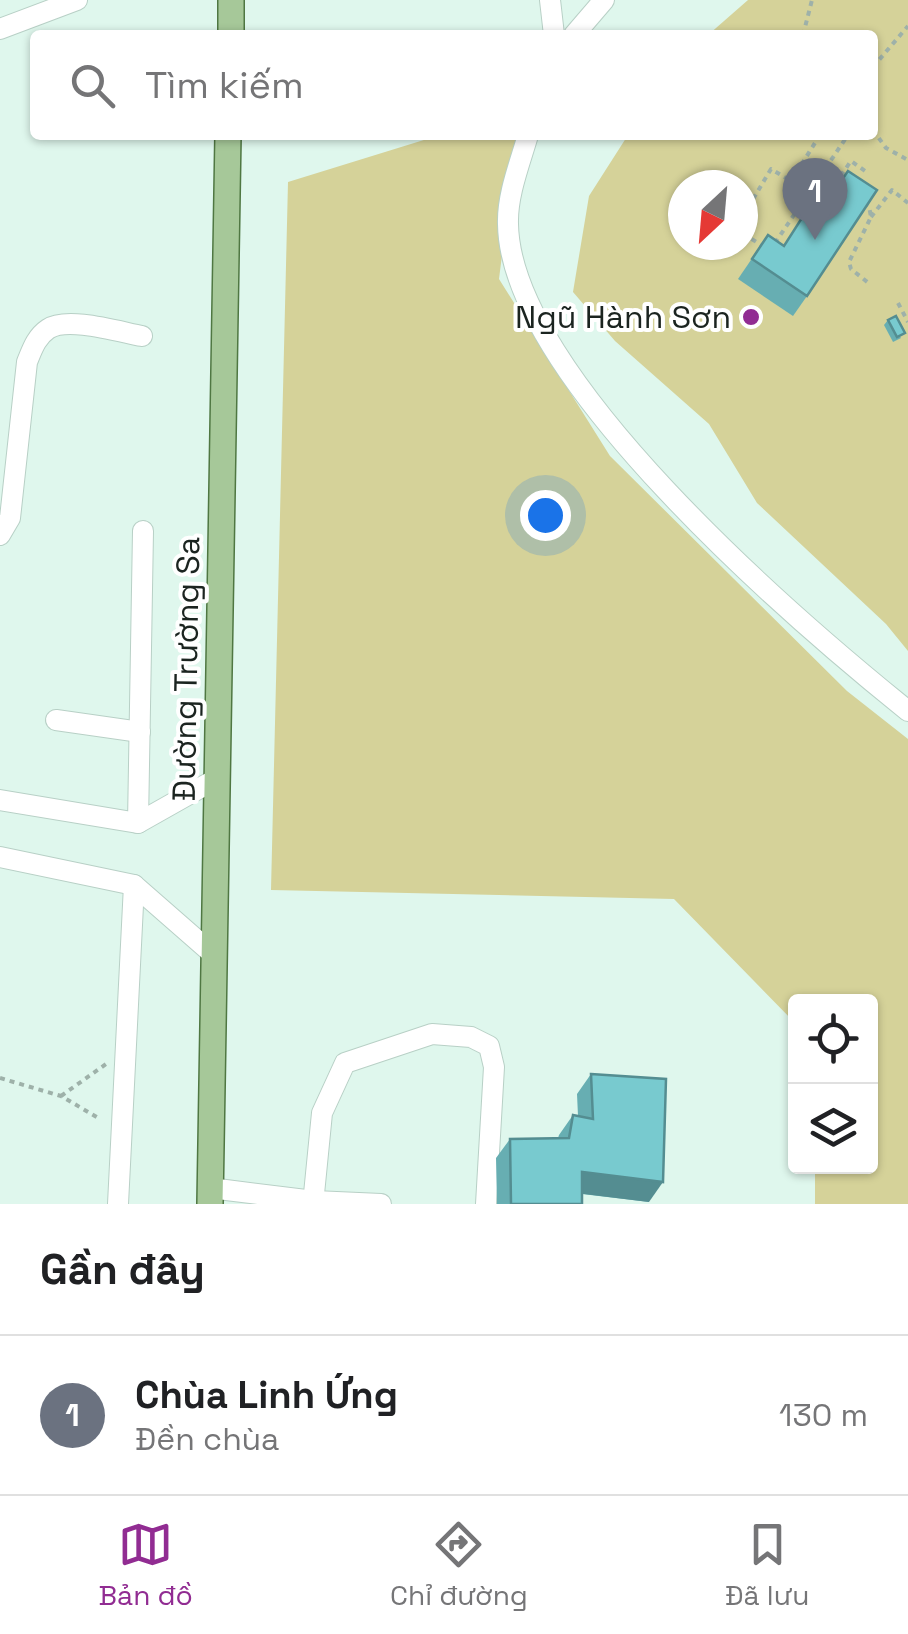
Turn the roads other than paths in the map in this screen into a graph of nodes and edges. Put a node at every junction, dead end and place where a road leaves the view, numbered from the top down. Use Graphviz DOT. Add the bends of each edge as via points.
graph roads {
  1 [pos="77,0"];
  2 [pos="550,0"];
  3 [pos="604,0"];
  4 [pos="234,1"];
  5 [pos="0,29"];
  6 [pos="231,30"];
  7 [pos="553,30"];
  8 [pos="578,30"];
  9 [pos="228,140"];
  10 [pos="527,140"];
  11 [pos="142,336"];
  12 [pos="144,532"];
  13 [pos="0,535"];
  14 [pos="908,710"];
  15 [pos="56,720"];
  16 [pos="140,732"];
  17 [pos="216,778"];
  18 [pos="0,800"];
  19 [pos="138,823"];
  20 [pos="0,857"];
  21 [pos="134,886"];
  22 [pos="214,955"];
  23 [pos="210,1196"];
  24 [pos="313,1202"];
  25 [pos="118,1204"];
  26 [pos="381,1204"];
  27 [pos="486,1204"];
  1 -- 5 [label="lane"];
  2 -- 7 [label="lane"];
  3 -- 8 [label="lane"];
  4 -- 6 [label="main road"];
  9 -- 17 [label="main road, Đường Trường Sa"];
  10 -- 14 [label="lane" via="508,224 516,273 556,358 622,442 694,516 824,643"];
  11 -- 13 [label="lane" via="64,324 36,342 27,362 10,518"];
  12 -- 16 [label="lane"];
  15 -- 16 [label="lane"];
  16 -- 19 [label="lane"];
  17 -- 19 [label="lane"];
  17 -- 22 [label="main road, Đường Trường Sa"];
  18 -- 19 [label="lane"];
  20 -- 21 [label="lane"];
  21 -- 22 [label="lane"];
  21 -- 25 [label="lane"];
  22 -- 23 [label="main road, Đường Trường Sa"];
  23 -- 24 [label="lane"];
  24 -- 26 [label="lane"];
  24 -- 27 [label="lane" via="322,1113 345,1063 432,1034 472,1036 489,1046 494,1068"];
}
